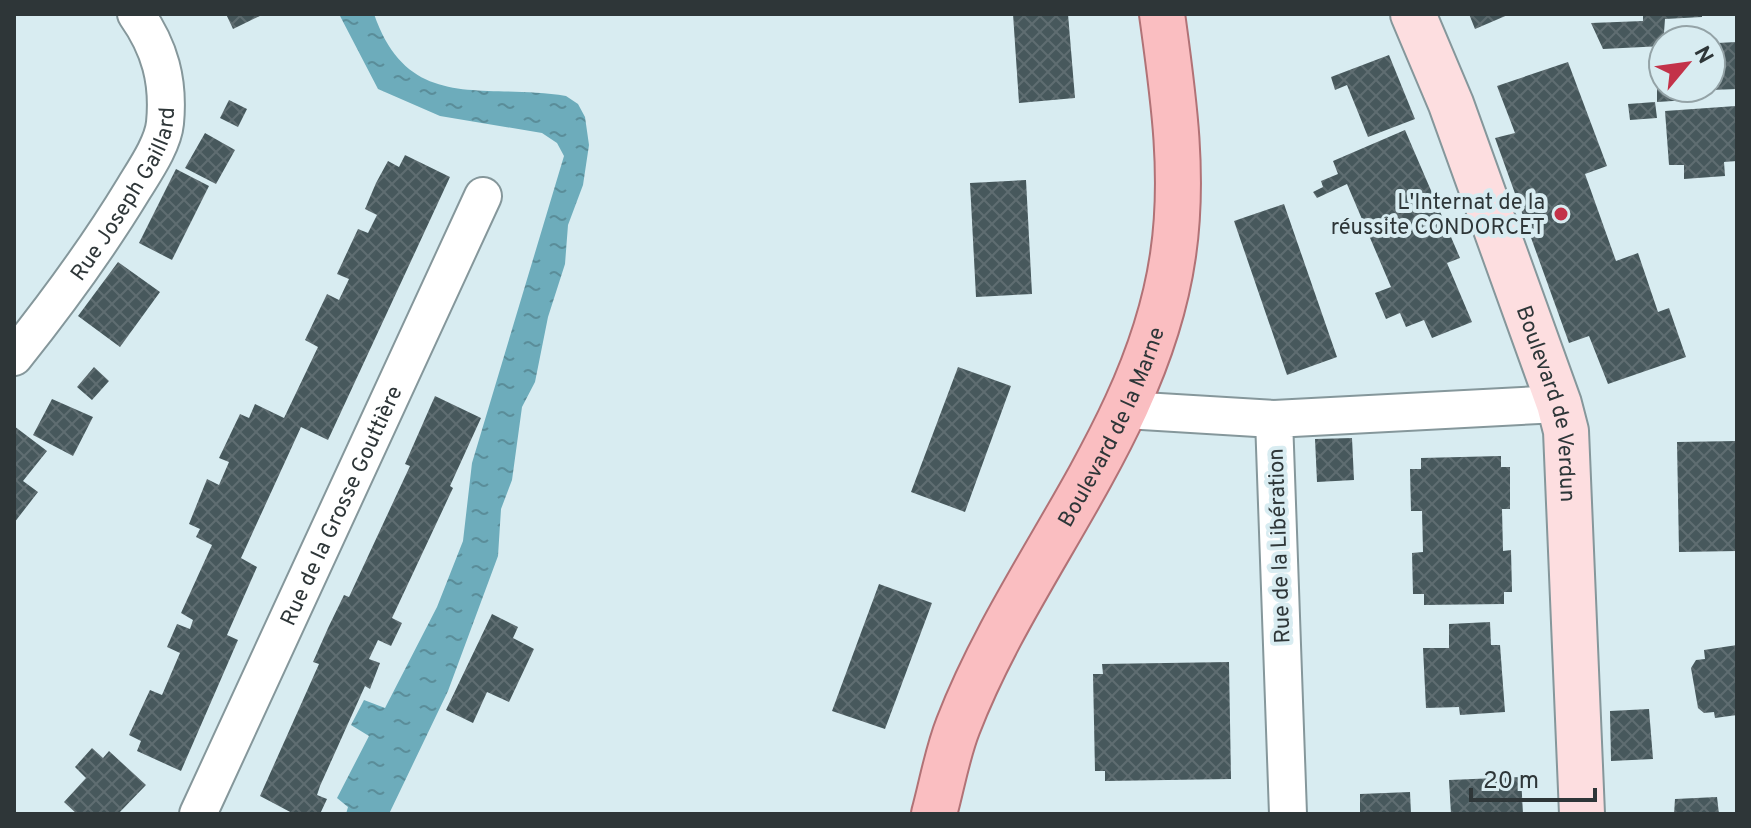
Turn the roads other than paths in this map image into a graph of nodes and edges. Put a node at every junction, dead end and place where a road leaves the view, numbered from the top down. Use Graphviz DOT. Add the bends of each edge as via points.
graph roads {
  1 [pos="136,14"];
  2 [pos="1162,14"];
  3 [pos="1413,14"];
  4 [pos="483,196"];
  5 [pos="14,357"];
  6 [pos="1559,404"];
  7 [pos="1126,410"];
  8 [pos="1274,419"];
  9 [pos="198,814"];
  10 [pos="934,814"];
  11 [pos="1288,814"];
  12 [pos="1582,814"];
  1 -- 5 [label="street, Rue Joseph Gaillard" via="165,69 165,126 146,169 89,262"];
  2 -- 7 [label="main road, Boulevard de la Marne" via="1179,143 1173,255 1154,338"];
  3 -- 6 [label="main road, Boulevard de Verdun" via="1451,104"];
  4 -- 9 [label="street, Rue de la Grosse Gouttière"];
  6 -- 8 [label="street, Rue de la Libération"];
  6 -- 12 [label="main road, Boulevard de Verdun" via="1566,431"];
  7 -- 8 [label="street"];
  7 -- 10 [label="main road, Boulevard de la Marne" via="964,713"];
  8 -- 11 [label="street, Rue de la Libération"];
}
